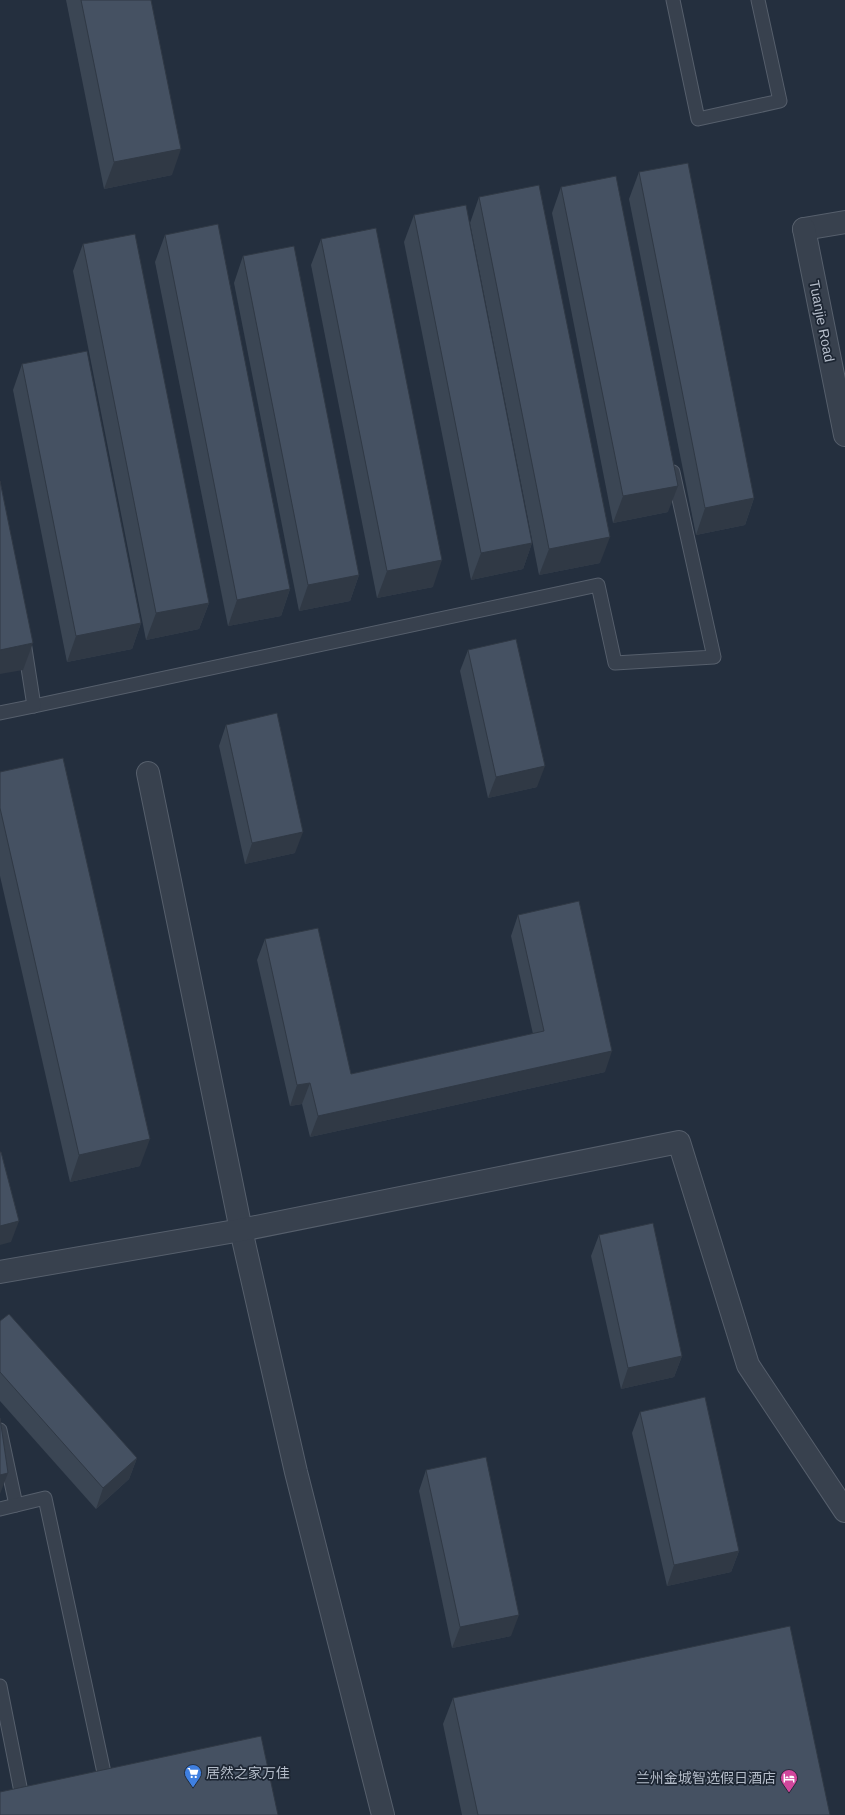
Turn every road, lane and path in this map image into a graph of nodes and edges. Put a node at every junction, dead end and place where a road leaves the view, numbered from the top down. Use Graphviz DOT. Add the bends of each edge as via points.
graph roads {
  1 [pos="673,0"];
  2 [pos="758,0"];
  3 [pos="845,222"];
  4 [pos="845,435"];
  5 [pos="669,456"];
  6 [pos="22,628"];
  7 [pos="34,706"];
  8 [pos="0,714"];
  9 [pos="148,773"];
  10 [pos="241,1230"];
  11 [pos="0,1272"];
  12 [pos="0,1430"];
  13 [pos="16,1505"];
  14 [pos="0,1509"];
  15 [pos="845,1511"];
  16 [pos="0,1686"];
  17 [pos="121,1779"];
  18 [pos="106,1782"];
  19 [pos="91,1786"];
  20 [pos="38,1798"];
  21 [pos="23,1802"];
  22 [pos="8,1805"];
  23 [pos="383,1815"];
  1 -- 2 [label="lane" via="698,119 780,101"];
  3 -- 4 [label="street, Tuanjie Road" via="804,230"];
  5 -- 7 [label="lane" via="714,657 615,662 598,585"];
  6 -- 7 [label="lane"];
  7 -- 8 [label="lane"];
  9 -- 10 [label="street"];
  10 -- 11 [label="street"];
  10 -- 15 [label="street" via="679,1142 748,1365"];
  10 -- 23 [label="street" via="296,1472"];
  12 -- 13 [label="lane"];
  13 -- 14 [label="lane"];
  13 -- 18 [label="lane" via="45,1498"];
  16 -- 21 [label="lane"];
  17 -- 18 [label="lane"];
  18 -- 19 [label="lane"];
  20 -- 21 [label="lane"];
  21 -- 22 [label="lane"];
}
